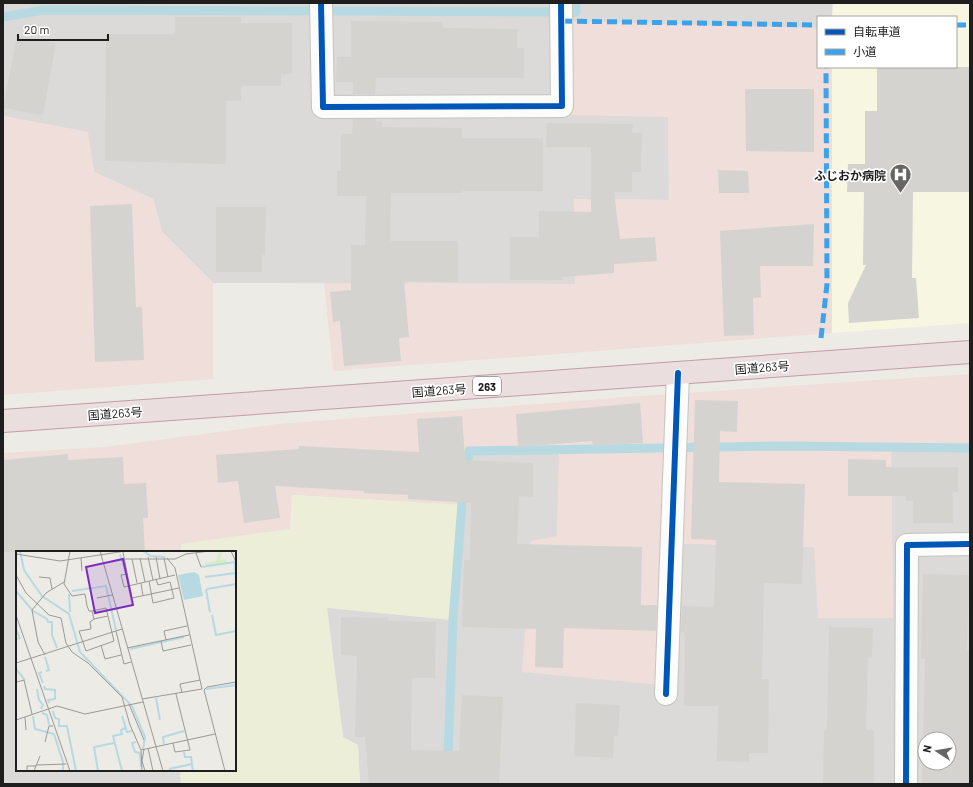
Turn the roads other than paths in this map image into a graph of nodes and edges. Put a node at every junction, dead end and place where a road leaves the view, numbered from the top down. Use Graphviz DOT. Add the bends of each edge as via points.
graph roads {
  1 [pos="561,9"];
  2 [pos="321,13"];
  3 [pos="970,352"];
  4 [pos="678,372"];
  5 [pos="3,421"];
  6 [pos="970,544"];
  7 [pos="666,694"];
  8 [pos="906,784"];
  1 -- 2 [label="street" via="562,106 323,107"];
  3 -- 4 [label="highway, 国道263号 / 263"];
  4 -- 5 [label="highway, 国道263号 / 263"];
  4 -- 7 [label="street"];
  6 -- 8 [label="street" via="907,545"];
}
